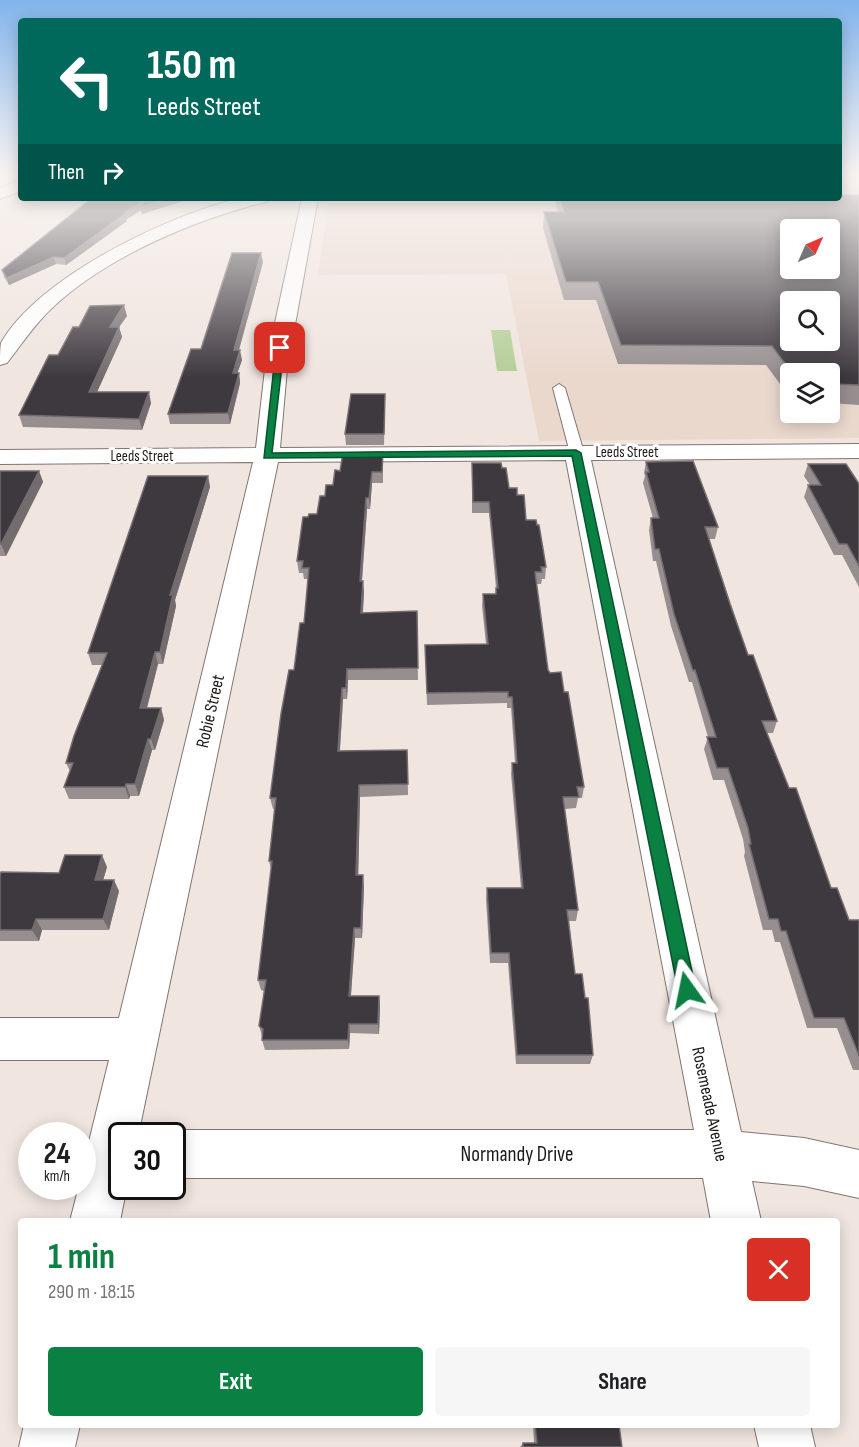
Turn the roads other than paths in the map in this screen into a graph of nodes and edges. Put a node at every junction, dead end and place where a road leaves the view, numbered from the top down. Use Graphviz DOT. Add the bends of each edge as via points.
graph roads {
  1 [pos="146,243"];
  2 [pos="301,243"];
  3 [pos="0,359"];
  4 [pos="559,388"];
  5 [pos="859,451"];
  6 [pos="576,453"];
  7 [pos="0,456"];
  8 [pos="267,456"];
  9 [pos="0,1039"];
  10 [pos="136,1039"];
  11 [pos="122,1122"];
  12 [pos="186,1154"];
  13 [pos="721,1154"];
  14 [pos="859,1174"];
  15 [pos="108,1180"];
  16 [pos="96,1218"];
  17 [pos="735,1218"];
  18 [pos="50,1428"];
  19 [pos="783,1428"];
  20 [pos="47,1447"];
  21 [pos="787,1447"];
  1 -- 3 [label="street" via="74,282 46,304"];
  2 -- 8 [label="street, Robie Street" via="276,369"];
  4 -- 6 [label="lane, Rosemeade Avenue"];
  5 -- 6 [label="street, Leeds Street"];
  6 -- 8 [label="street, Leeds Street"];
  6 -- 13 [label="street, Rosemeade Avenue"];
  7 -- 8 [label="street, Leeds Street"];
  8 -- 10 [label="street, Robie Street"];
  9 -- 10 [label="street"];
  10 -- 11 [label="street, Robie Street"];
  12 -- 13 [label="street, Normandy Drive"];
  13 -- 14 [label="street, Normandy Drive" via="804,1162"];
  13 -- 17 [label="street, Rosemeade Avenue"];
  15 -- 16 [label="street, Robie Street"];
  18 -- 20 [label="street"];
  19 -- 21 [label="street"];
}
